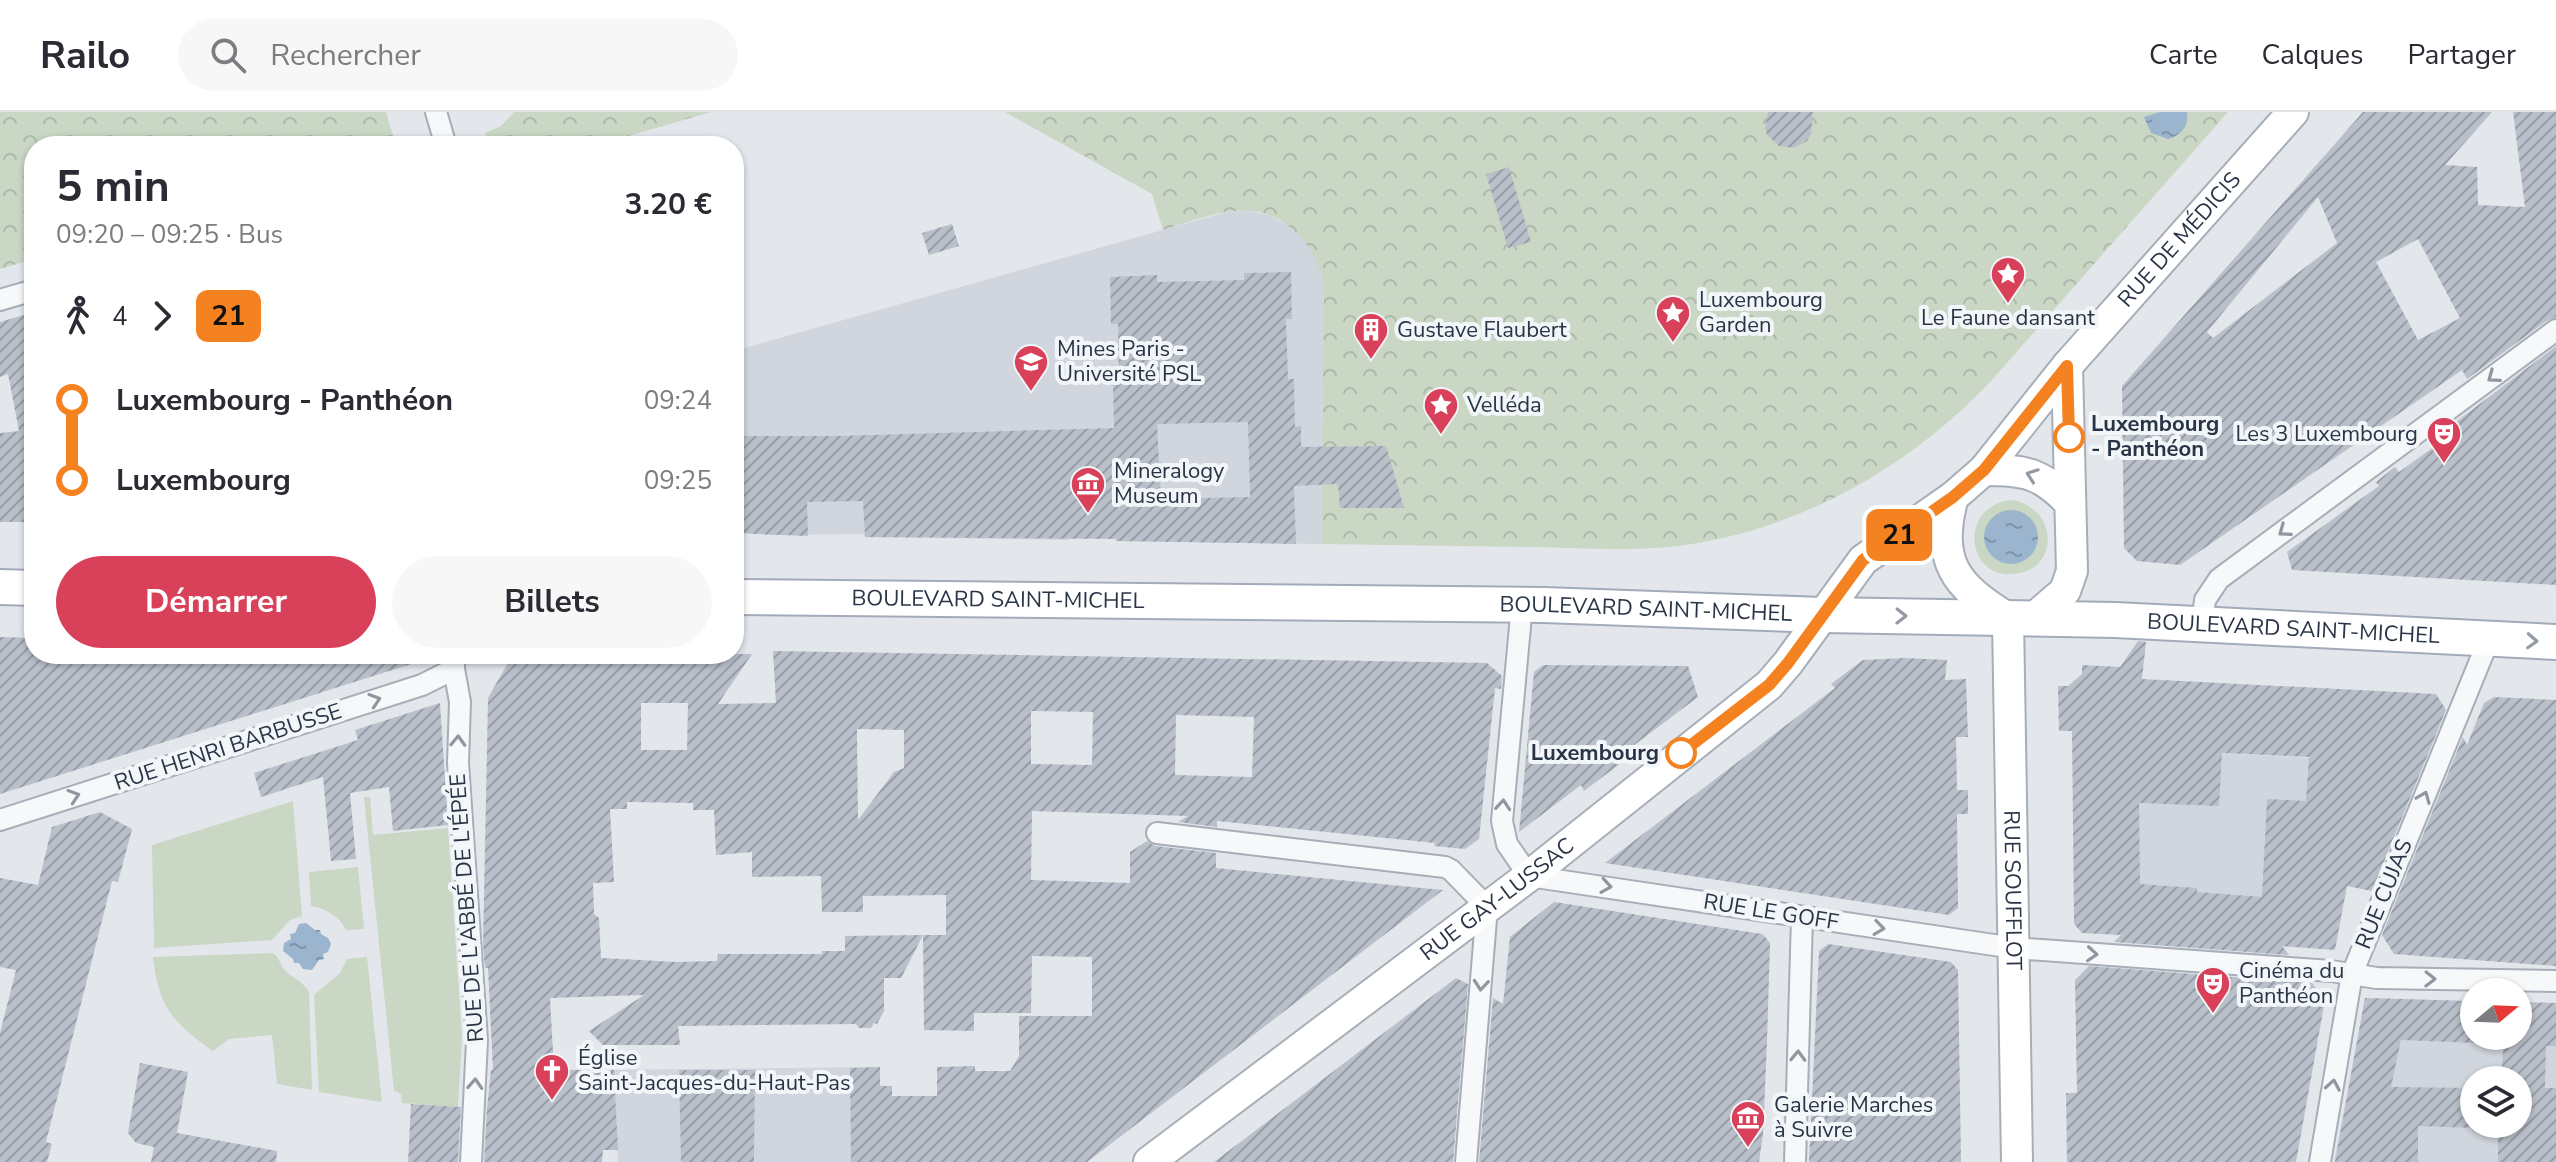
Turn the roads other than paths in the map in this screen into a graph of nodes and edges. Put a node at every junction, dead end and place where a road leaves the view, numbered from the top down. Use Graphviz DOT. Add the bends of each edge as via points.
graph roads {
  1 [pos="436,112"];
  2 [pos="2293,112"];
  3 [pos="443,136"];
  4 [pos="24,293"];
  5 [pos="0,300"];
  6 [pos="2556,330"];
  7 [pos="2067,366"];
  8 [pos="1984,470"];
  9 [pos="1953,497"];
  10 [pos="2070,503"];
  11 [pos="0,587"];
  12 [pos="24,588"];
  13 [pos="744,597"];
  14 [pos="1522,605"];
  15 [pos="1823,615"];
  16 [pos="2021,618"];
  17 [pos="2202,626"];
  18 [pos="2489,639"];
  19 [pos="2556,642"];
  20 [pos="451,664"];
  21 [pos="454,664"];
  22 [pos="0,820"];
  23 [pos="1157,833"];
  24 [pos="1529,876"];
  25 [pos="1487,907"];
  26 [pos="1802,917"];
  27 [pos="2014,948"];
  28 [pos="2352,974"];
  29 [pos="2556,981"];
  30 [pos="471,1162"];
  31 [pos="1149,1162"];
  32 [pos="1466,1162"];
  33 [pos="1795,1162"];
  34 [pos="2017,1162"];
  35 [pos="2320,1162"];
  1 -- 3 [label="street"];
  2 -- 7 [label="street, RUE DE MÉDICIS"];
  4 -- 5 [label="street"];
  6 -- 17 [label="street, one-way" via="2219,579 2205,600"];
  7 -- 8 [label="street, RUE DE MÉDICIS"];
  7 -- 10 [label="street"];
  8 -- 9 [label="street"];
  10 -- 8 [label="street, one-way" via="2043,478"];
  9 -- 15 [label="street, RUE GAY-LUSSAC" via="1863,560"];
  9 -- 16 [label="street" via="1945,524 1951,564 1966,588"];
  10 -- 16 [label="street" via="2070,581 2065,591"];
  11 -- 12 [label="main road"];
  13 -- 14 [label="main road, BOULEVARD SAINT-MICHEL"];
  14 -- 15 [label="main road, BOULEVARD SAINT-MICHEL"];
  24 -- 14 [label="street, one-way" via="1507,844 1502,821"];
  15 -- 16 [label="main road, BOULEVARD SAINT-MICHEL, one-way"];
  15 -- 24 [label="street, RUE GAY-LUSSAC" via="1769,685"];
  16 -- 17 [label="main road, BOULEVARD SAINT-MICHEL"];
  16 -- 27 [label="street, RUE SOUFFLOT"];
  17 -- 18 [label="main road, BOULEVARD SAINT-MICHEL"];
  18 -- 19 [label="main road, BOULEVARD SAINT-MICHEL, one-way"];
  28 -- 18 [label="street, RUE CUJAS, one-way"];
  22 -- 20 [label="street, RUE HENRI BARBUSSE, one-way" via="422,685"];
  30 -- 21 [label="street, RUE DE L'ABBÉ DE L'ÉPÉE, one-way" via="477,1041"];
  23 -- 25 [label="street" via="1445,867"];
  24 -- 25 [label="street, RUE GAY-LUSSAC"];
  24 -- 26 [label="street, RUE LE GOFF, one-way"];
  25 -- 31 [label="street, RUE GAY-LUSSAC"];
  25 -- 32 [label="street, one-way"];
  26 -- 27 [label="street, RUE LE GOFF, one-way"];
  33 -- 26 [label="street, one-way"];
  27 -- 28 [label="street, RUE LE GOFF, one-way"];
  27 -- 34 [label="street, RUE SOUFFLOT"];
  28 -- 29 [label="street, RUE LE GOFF, one-way"];
  35 -- 28 [label="street, RUE CUJAS, one-way"];
}
